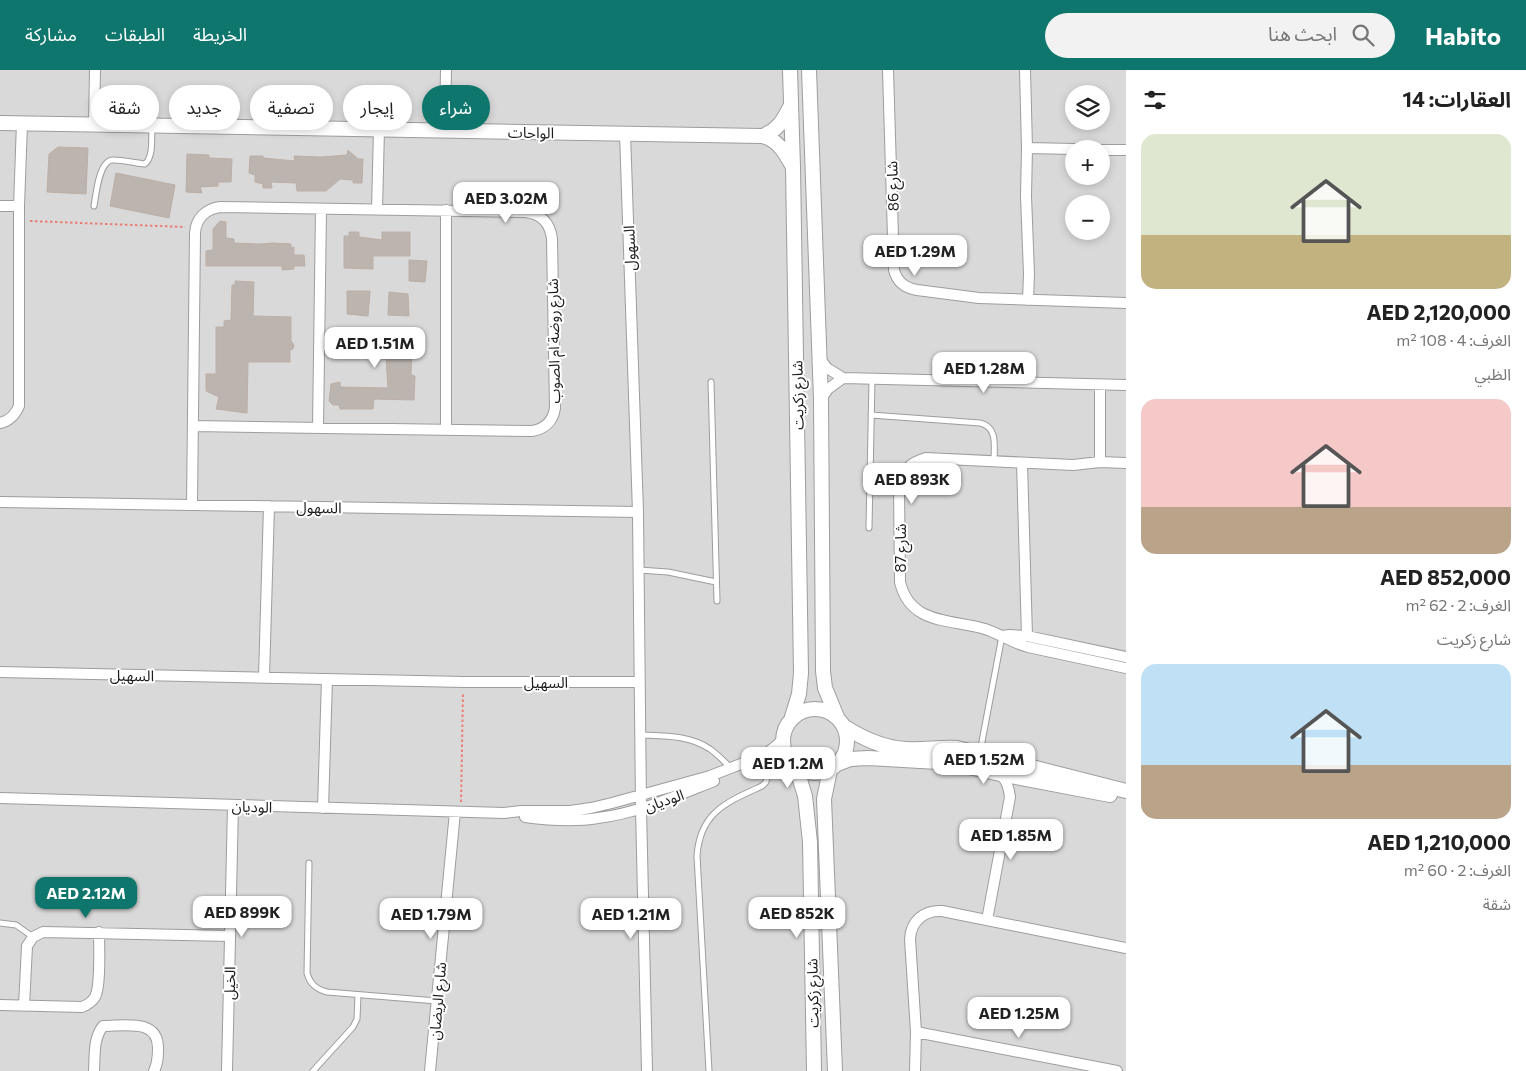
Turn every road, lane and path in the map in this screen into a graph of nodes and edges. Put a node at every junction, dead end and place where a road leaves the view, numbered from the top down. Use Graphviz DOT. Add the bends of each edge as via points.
graph roads {
  1 [pos="95,70"];
  2 [pos="446,70"];
  3 [pos="790,70"];
  4 [pos="809,70"];
  5 [pos="888,70"];
  6 [pos="1025,70"];
  7 [pos="95,85"];
  8 [pos="446,85"];
  9 [pos="791,104"];
  10 [pos="0,123"];
  11 [pos="22,123"];
  12 [pos="91,124"];
  13 [pos="159,125"];
  14 [pos="343,128"];
  15 [pos="152,130"];
  16 [pos="379,130"];
  17 [pos="445,130"];
  18 [pos="625,133"];
  19 [pos="762,136"];
  20 [pos="1027,148"];
  21 [pos="1065,149"];
  22 [pos="1110,150"];
  23 [pos="1126,150"];
  24 [pos="793,167"];
  25 [pos="0,206"];
  26 [pos="20,206"];
  27 [pos="94,206"];
  28 [pos="321,208"];
  29 [pos="377,209"];
  30 [pos="446,210"];
  31 [pos="20,221"];
  32 [pos="195,227"];
  33 [pos="1028,300"];
  34 [pos="1126,303"];
  35 [pos="820,358"];
  36 [pos="843,378"];
  37 [pos="872,378"];
  38 [pos="711,382"];
  39 [pos="1100,385"];
  40 [pos="1126,386"];
  41 [pos="821,399"];
  42 [pos="871,415"];
  43 [pos="0,422"];
  44 [pos="193,426"];
  45 [pos="318,428"];
  46 [pos="446,430"];
  47 [pos="994,462"];
  48 [pos="1100,462"];
  49 [pos="1022,463"];
  50 [pos="1126,463"];
  51 [pos="0,502"];
  52 [pos="192,505"];
  53 [pos="269,506"];
  54 [pos="638,512"];
  55 [pos="869,528"];
  56 [pos="639,570"];
  57 [pos="716,582"];
  58 [pos="717,601"];
  59 [pos="1002,636"];
  60 [pos="1027,636"];
  61 [pos="1126,657"];
  62 [pos="1126,668"];
  63 [pos="0,672"];
  64 [pos="264,678"];
  65 [pos="328,679"];
  66 [pos="464,682"];
  67 [pos="639,682"];
  68 [pos="791,720"];
  69 [pos="841,722"];
  70 [pos="640,735"];
  71 [pos="783,739"];
  72 [pos="980,753"];
  73 [pos="908,754"];
  74 [pos="792,763"];
  75 [pos="759,764"];
  76 [pos="835,766"];
  77 [pos="731,768"];
  78 [pos="1000,774"];
  79 [pos="1028,780"];
  80 [pos="1126,791"];
  81 [pos="641,794"];
  82 [pos="1010,797"];
  83 [pos="0,798"];
  84 [pos="1126,798"];
  85 [pos="233,805"];
  86 [pos="323,808"];
  87 [pos="641,808"];
  88 [pos="458,812"];
  89 [pos="504,813"];
  90 [pos="309,863"];
  91 [pos="987,920"];
  92 [pos="0,923"];
  93 [pos="99,932"];
  94 [pos="230,936"];
  95 [pos="33,937"];
  96 [pos="1126,948"];
  97 [pos="358,995"];
  98 [pos="438,1001"];
  99 [pos="0,1005"];
  100 [pos="24,1006"];
  101 [pos="916,1032"];
  102 [pos="94,1071"];
  103 [pos="154,1071"];
  104 [pos="227,1071"];
  105 [pos="314,1071"];
  106 [pos="430,1071"];
  107 [pos="647,1071"];
  108 [pos="709,1071"];
  109 [pos="814,1071"];
  110 [pos="834,1071"];
  111 [pos="915,1071"];
  112 [pos="1117,1071"];
  1 -- 7 [label="street"];
  2 -- 8 [label="street"];
  3 -- 9 [label="street, شارع زكريت"];
  4 -- 35 [label="street, شارع زكريت"];
  5 -- 33 [label="street, شارع 86" via="896,278 917,290"];
  6 -- 20 [label="street"];
  9 -- 19 [label="street" via="781,124"];
  9 -- 24 [label="street, شارع زكريت"];
  10 -- 11 [label="street, الواحات"];
  11 -- 12 [label="street, الواحات"];
  11 -- 26 [label="street"];
  13 -- 14 [label="street, الواحات"];
  15 -- 27 [label="lane" via="148,163 113,160 106,163 101,171"];
  16 -- 29 [label="street"];
  17 -- 18 [label="street, الواحات"];
  18 -- 19 [label="street, الواحات"];
  18 -- 54 [label="street, السهول"];
  19 -- 24 [label="street" via="781,147"];
  20 -- 21 [label="street"];
  20 -- 33 [label="street"];
  22 -- 23 [label="street"];
  24 -- 68 [label="street, شارع زكريت" via="801,673"];
  25 -- 26 [label="street"];
  26 -- 31 [label="street"];
  28 -- 29 [label="street, شارع روضة ام الصوب"];
  28 -- 32 [label="street, شارع روضة ام الصوب" via="220,207 206,212"];
  28 -- 45 [label="street"];
  29 -- 30 [label="street, شارع روضة ام الصوب"];
  30 -- 46 [label="street"];
  30 -- 46 [label="street, شارع روضة ام الصوب" via="532,213 539,215 549,226 552,239 555,408 552,419 538,430"];
  31 -- 32 [label="path"];
  31 -- 43 [label="street" via="19,406 13,416"];
  32 -- 44 [label="street"];
  33 -- 34 [label="street, شارع 86"];
  35 -- 36 [label="street" via="827,368"];
  35 -- 41 [label="street, شارع زكريت"];
  36 -- 37 [label="street"];
  36 -- 41 [label="street" via="828,388"];
  37 -- 39 [label="street"];
  37 -- 42 [label="lane"];
  38 -- 57 [label="lane"];
  39 -- 40 [label="street"];
  39 -- 48 [label="street"];
  41 -- 69 [label="street, شارع زكريت" via="822,671 825,688"];
  42 -- 47 [label="lane" via="983,424 994,436"];
  42 -- 55 [label="lane"];
  44 -- 45 [label="street, شارع روضة ام الصوب"];
  44 -- 52 [label="street"];
  45 -- 46 [label="street, شارع روضة ام الصوب"];
  47 -- 49 [label="street, شارع 87"];
  47 -- 59 [label="street, شارع 87" via="926,458 905,470 899,486 900,582 909,604 922,614"];
  48 -- 49 [label="street, شارع 87" via="1079,465"];
  48 -- 50 [label="street, شارع 87"];
  49 -- 60 [label="street"];
  51 -- 52 [label="street, السهول"];
  52 -- 53 [label="street, السهول"];
  53 -- 54 [label="street, السهول"];
  53 -- 64 [label="street"];
  54 -- 56 [label="street, السهول"];
  56 -- 57 [label="lane"];
  56 -- 67 [label="street, السهول"];
  57 -- 58 [label="lane"];
  59 -- 60 [label="street, شارع 87"];
  59 -- 62 [label="street, شارع 87" via="1028,647"];
  59 -- 72 [label="lane"];
  60 -- 61 [label="street, شارع 87"];
  63 -- 64 [label="street, السهيل"];
  64 -- 65 [label="street, السهيل"];
  65 -- 66 [label="street, السهيل"];
  65 -- 86 [label="street"];
  66 -- 67 [label="street, السهيل"];
  66 -- 88 [label="path"];
  67 -- 70 [label="street"];
  68 -- 69 [label="street" via="814,709 830,712"];
  68 -- 71 [label="street"];
  69 -- 73 [label="street" via="871,742"];
  69 -- 76 [label="street" via="847,733 848,746"];
  70 -- 77 [label="lane" via="691,740 707,748"];
  70 -- 81 [label="street"];
  71 -- 74 [label="street" via="785,753"];
  71 -- 77 [label="street, الوديان" via="764,755"];
  72 -- 73 [label="street" via="948,747"];
  72 -- 80 [label="street"];
  73 -- 76 [label="street" via="850,760"];
  73 -- 78 [label="street"];
  74 -- 75 [label="street, الوديان" via="784,758"];
  74 -- 76 [label="street" via="802,771 816,774"];
  74 -- 109 [label="street, شارع زكريت" via="805,796 810,842"];
  75 -- 87 [label="street, الوديان"];
  75 -- 108 [label="lane" via="767,777 766,782 718,809 704,825 698,846"];
  76 -- 110 [label="street, شارع زكريت" via="824,799"];
  77 -- 81 [label="street, الوديان" via="699,780"];
  78 -- 79 [label="street"];
  78 -- 82 [label="street"];
  79 -- 82 [label="street" via="1018,786"];
  79 -- 84 [label="street"];
  81 -- 87 [label="street"];
  81 -- 89 [label="street, الوديان" via="581,810"];
  82 -- 91 [label="street"];
  83 -- 85 [label="street, الوديان"];
  85 -- 86 [label="street, الوديان"];
  85 -- 94 [label="street, الخيل"];
  86 -- 88 [label="street, الوديان"];
  87 -- 89 [label="street, الوديان" via="585,820"];
  87 -- 107 [label="street"];
  88 -- 89 [label="street, الوديان"];
  88 -- 98 [label="street, شارع الريضان"];
  90 -- 97 [label="lane" via="308,979 321,990"];
  91 -- 96 [label="street"];
  91 -- 101 [label="street" via="936,910 915,922 910,938"];
  92 -- 95 [label="lane" via="16,926"];
  93 -- 94 [label="street"];
  93 -- 95 [label="street" via="43,932"];
  93 -- 100 [label="street" via="97,991 92,1001 82,1007"];
  94 -- 104 [label="street, الخيل"];
  95 -- 100 [label="street" via="28,946"];
  97 -- 98 [label="lane"];
  97 -- 105 [label="lane" via="357,1019 353,1027"];
  98 -- 106 [label="street, شارع الريضان"];
  99 -- 100 [label="street"];
  101 -- 111 [label="street"];
  101 -- 112 [label="street"];
  102 -- 103 [label="street" via="95,1041 103,1026 142,1026 151,1030 158,1039"];
}
